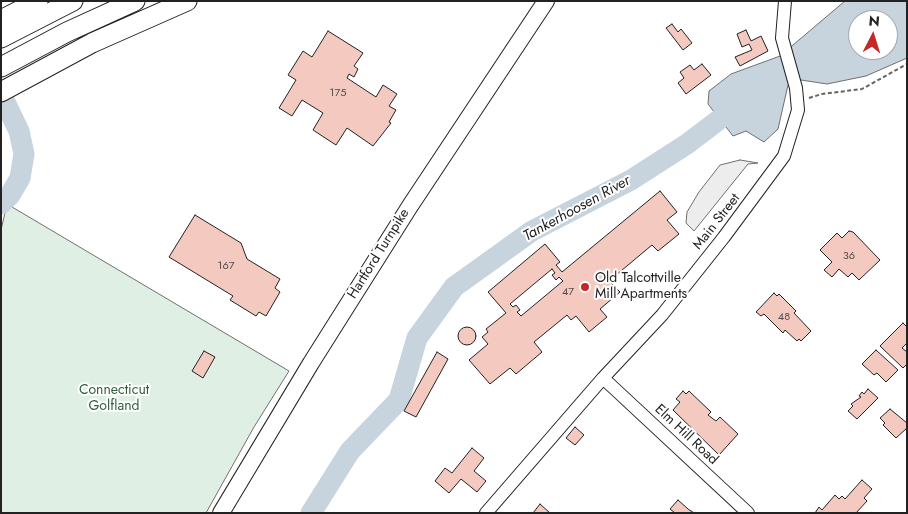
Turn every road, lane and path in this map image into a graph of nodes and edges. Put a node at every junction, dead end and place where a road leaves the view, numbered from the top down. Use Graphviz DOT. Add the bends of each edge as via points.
graph roads {
  1 [pos="38,1"];
  2 [pos="74,1"];
  3 [pos="135,1"];
  4 [pos="187,1"];
  5 [pos="546,1"];
  6 [pos="785,1"];
  7 [pos="3,31"];
  8 [pos="907,64"];
  9 [pos="1,67"];
  10 [pos="1,92"];
  11 [pos="798,110"];
  12 [pos="603,378"];
  13 [pos="221,513"];
  14 [pos="486,513"];
  15 [pos="748,513"];
  1 -- 7 [label="highway"];
  2 -- 7 [label="highway"];
  3 -- 9 [label="highway" via="74,28"];
  4 -- 10 [label="highway" via="92,43"];
  5 -- 13 [label="main road, Hartford Turnpike" via="410,206"];
  6 -- 11 [label="street, Main Street" via="782,38 796,88"];
  8 -- 11 [label="path" via="862,89 808,99 806,107"];
  11 -- 12 [label="street, Main Street" via="784,156 767,181 662,315"];
  12 -- 14 [label="street, Main Street"];
  12 -- 15 [label="street, Elm Hill Road"];
}
